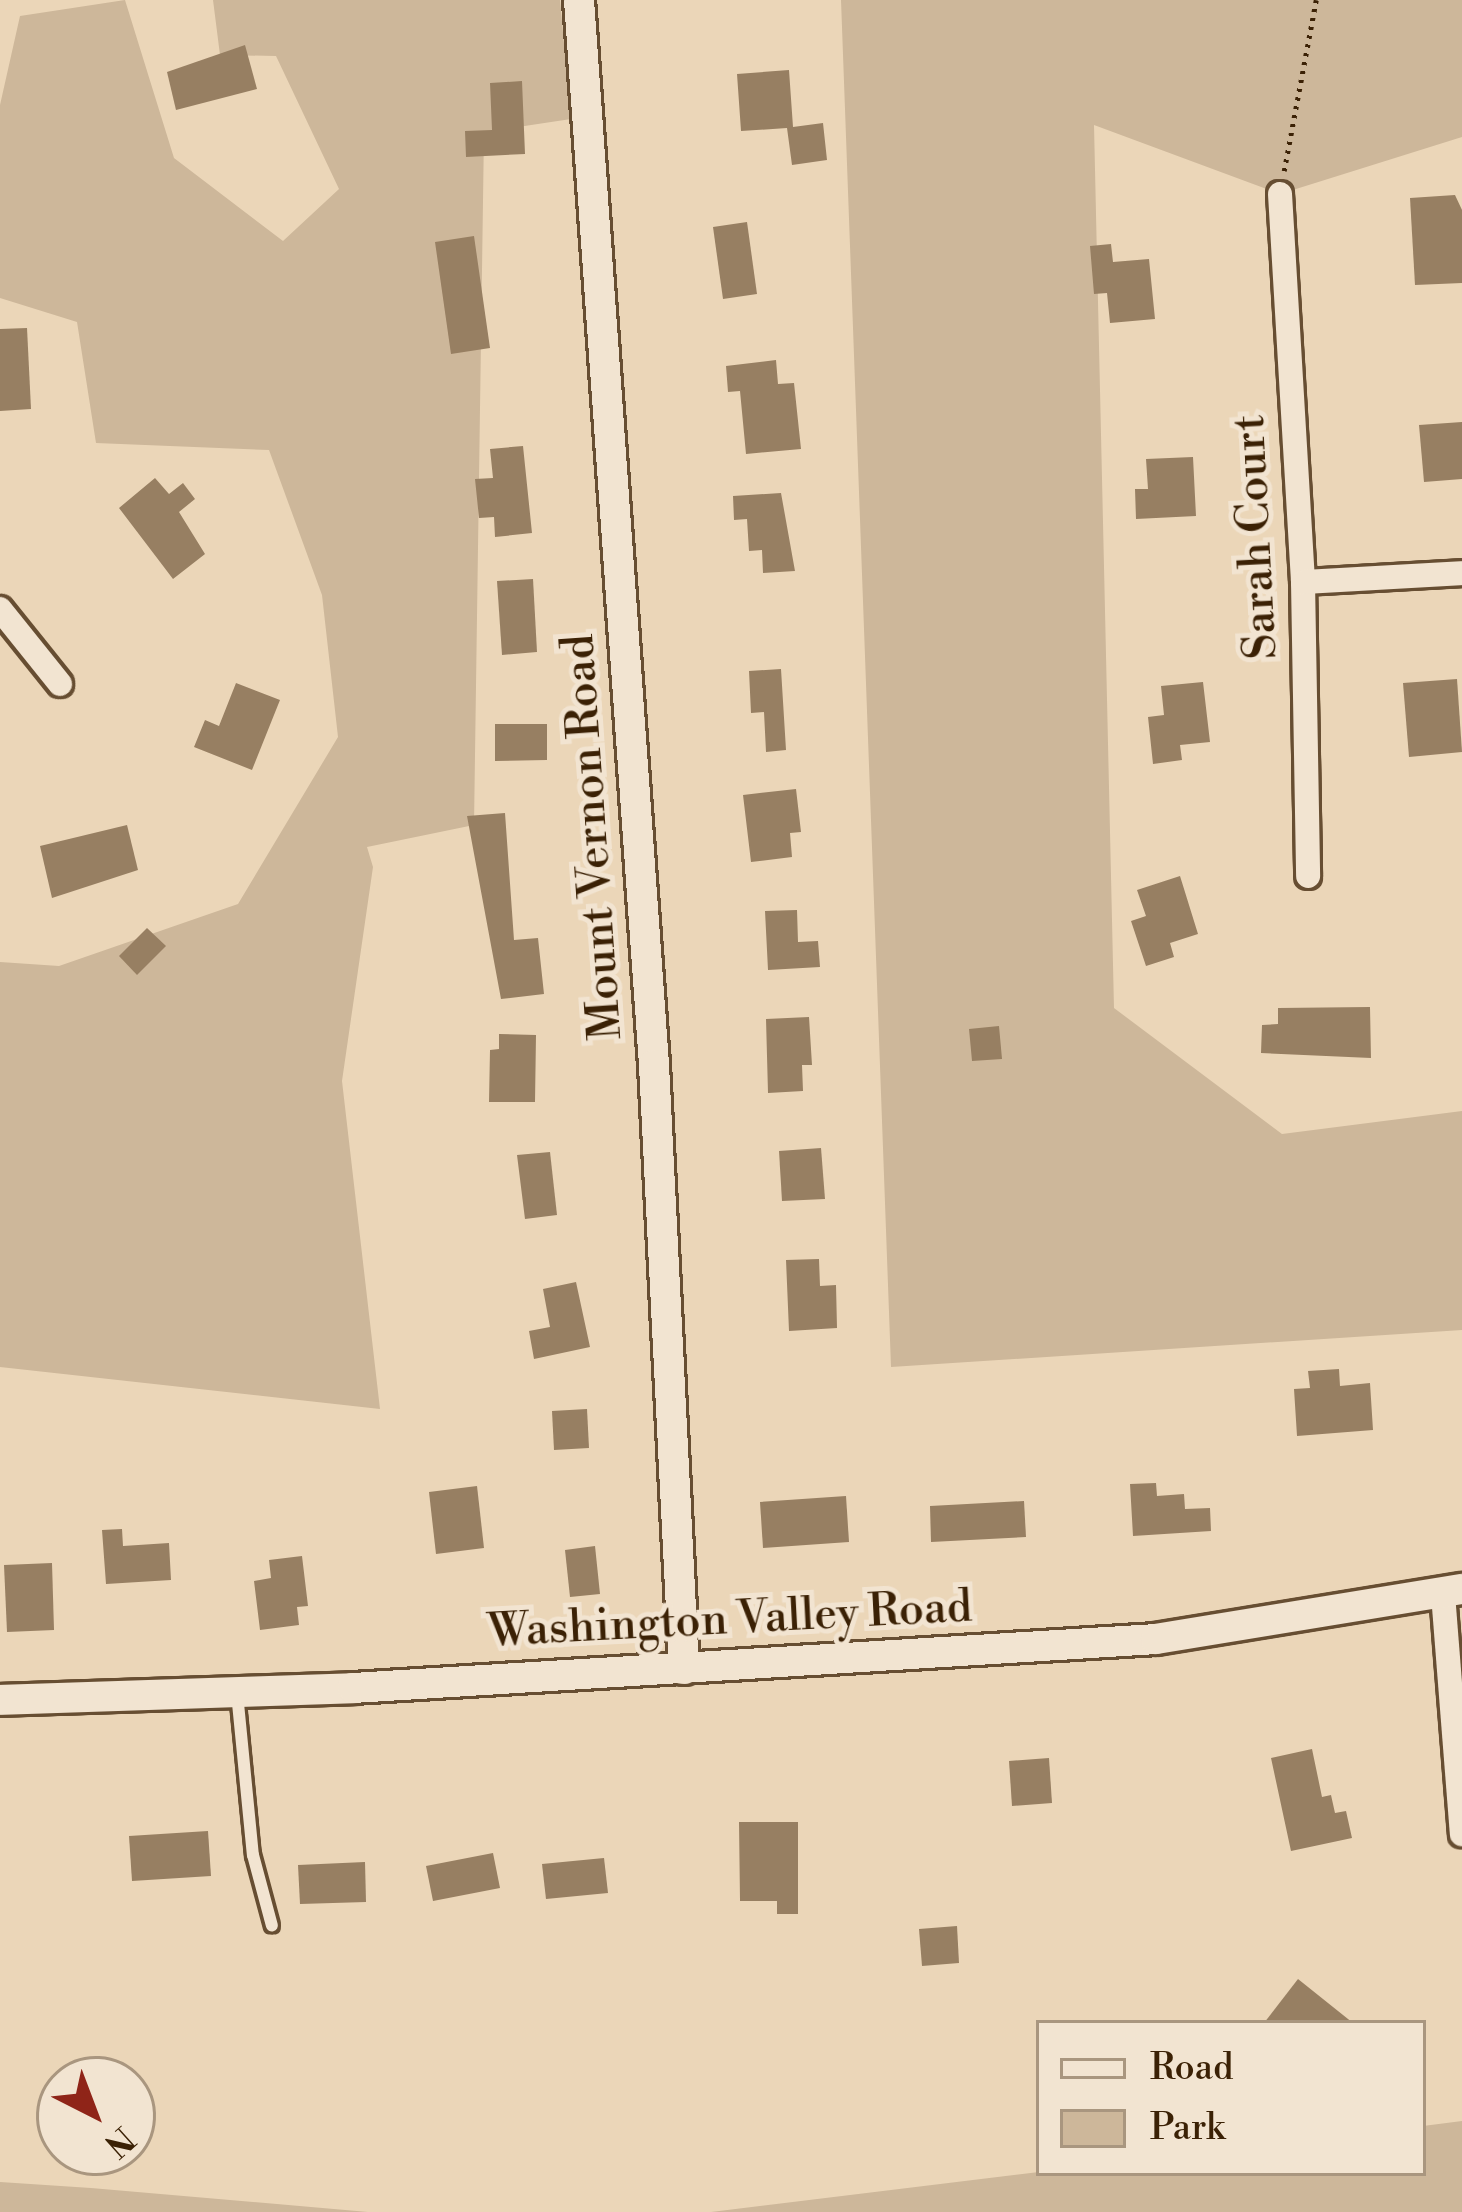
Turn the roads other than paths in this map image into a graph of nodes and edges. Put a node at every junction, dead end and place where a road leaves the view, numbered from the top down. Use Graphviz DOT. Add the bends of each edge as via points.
graph roads {
  1 [pos="578,0"];
  2 [pos="1280,194"];
  3 [pos="1462,573"];
  4 [pos="1303,582"];
  5 [pos="0,610"];
  6 [pos="60,684"];
  7 [pos="1308,876"];
  8 [pos="1452,1592"];
  9 [pos="684,1669"];
  10 [pos="237,1692"];
  11 [pos="0,1700"];
  12 [pos="1462,1834"];
  13 [pos="272,1926"];
  1 -- 9 [label="street, Mount Vernon Road" via="652,1041"];
  2 -- 4 [label="street, Sarah Court"];
  3 -- 4 [label="street"];
  4 -- 7 [label="street, Sarah Court"];
  5 -- 6 [label="street"];
  8 -- 9 [label="street, Washington Valley Road" via="1156,1639"];
  8 -- 12 [label="street"];
  9 -- 10 [label="street, Washington Valley Road"];
  10 -- 11 [label="street, Washington Valley Road"];
  10 -- 13 [label="lane" via="253,1856"];
}
